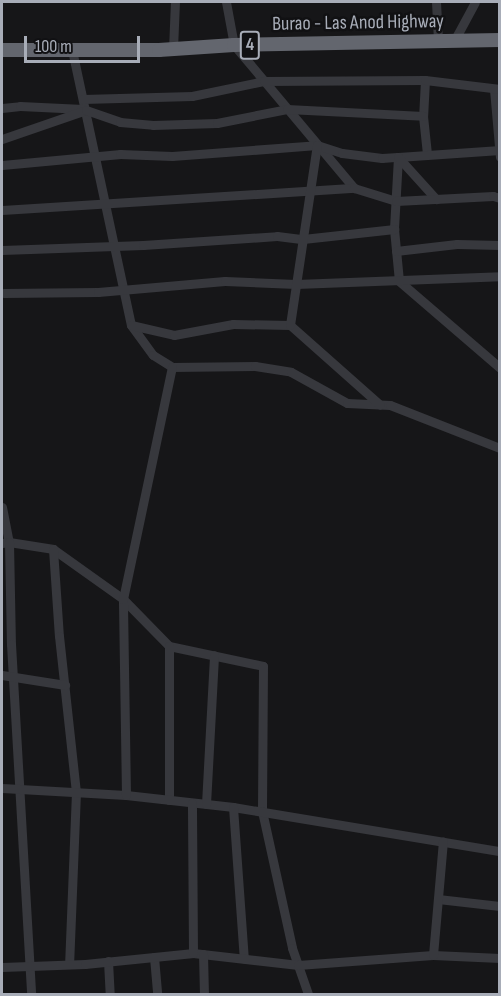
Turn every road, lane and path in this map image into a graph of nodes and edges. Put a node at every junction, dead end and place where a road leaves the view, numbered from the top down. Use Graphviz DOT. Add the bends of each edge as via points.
graph roads {
  1 [pos="175,2"];
  2 [pos="226,2"];
  3 [pos="436,2"];
  4 [pos="476,2"];
  5 [pos="500,40"];
  6 [pos="438,41"];
  7 [pos="454,41"];
  8 [pos="234,45"];
  9 [pos="173,49"];
  10 [pos="2,50"];
  11 [pos="72,50"];
  12 [pos="425,80"];
  13 [pos="264,81"];
  14 [pos="497,89"];
  15 [pos="83,99"];
  16 [pos="2,108"];
  17 [pos="287,109"];
  18 [pos="86,110"];
  19 [pos="423,116"];
  20 [pos="2,140"];
  21 [pos="317,145"];
  22 [pos="499,153"];
  23 [pos="427,155"];
  24 [pos="97,156"];
  25 [pos="398,157"];
  26 [pos="2,165"];
  27 [pos="354,188"];
  28 [pos="310,191"];
  29 [pos="500,198"];
  30 [pos="436,199"];
  31 [pos="396,201"];
  32 [pos="106,204"];
  33 [pos="2,210"];
  34 [pos="394,229"];
  35 [pos="303,239"];
  36 [pos="500,245"];
  37 [pos="115,246"];
  38 [pos="2,250"];
  39 [pos="396,251"];
  40 [pos="500,276"];
  41 [pos="399,281"];
  42 [pos="296,284"];
  43 [pos="124,290"];
  44 [pos="4,293"];
  45 [pos="131,325"];
  46 [pos="290,325"];
  47 [pos="172,368"];
  48 [pos="500,368"];
  49 [pos="380,405"];
  50 [pos="500,448"];
  51 [pos="2,507"];
  52 [pos="5,543"];
  53 [pos="53,549"];
  54 [pos="123,599"];
  55 [pos="169,646"];
  56 [pos="214,655"];
  57 [pos="2,675"];
  58 [pos="13,676"];
  59 [pos="65,685"];
  60 [pos="2,788"];
  61 [pos="21,789"];
  62 [pos="76,792"];
  63 [pos="126,795"];
  64 [pos="169,800"];
  65 [pos="192,803"];
  66 [pos="206,804"];
  67 [pos="233,807"];
  68 [pos="262,811"];
  69 [pos="443,841"];
  70 [pos="500,850"];
  71 [pos="438,899"];
  72 [pos="500,906"];
  73 [pos="198,954"];
  74 [pos="433,955"];
  75 [pos="154,957"];
  76 [pos="500,958"];
  77 [pos="244,959"];
  78 [pos="108,961"];
  79 [pos="69,964"];
  80 [pos="298,965"];
  81 [pos="31,966"];
  82 [pos="2,967"];
  83 [pos="32,994"];
  84 [pos="110,994"];
  85 [pos="157,994"];
  86 [pos="204,994"];
  87 [pos="308,994"];
  1 -- 9 [label="street"];
  2 -- 8 [label="street"];
  3 -- 6 [label="street"];
  4 -- 7 [label="street"];
  5 -- 7 [label="highway, Burao - Las Anod Highway / 4"];
  6 -- 7 [label="highway, Burao - Las Anod Highway / 4"];
  6 -- 8 [label="highway, Burao - Las Anod Highway / 4"];
  8 -- 9 [label="highway, Burao - Las Anod Highway / 4"];
  8 -- 13 [label="street"];
  9 -- 11 [label="highway, Burao - Las Anod Highway / 4"];
  10 -- 11 [label="highway, Burao - Las Anod Highway / 4"];
  11 -- 15 [label="street"];
  12 -- 13 [label="street"];
  12 -- 14 [label="street"];
  12 -- 19 [label="street"];
  13 -- 15 [label="street" via="192,96"];
  13 -- 17 [label="street"];
  14 -- 22 [label="street"];
  15 -- 18 [label="street"];
  16 -- 18 [label="street"];
  17 -- 18 [label="street" via="217,123 153,125 120,122"];
  17 -- 19 [label="street"];
  17 -- 21 [label="street"];
  18 -- 20 [label="street"];
  18 -- 24 [label="street"];
  19 -- 23 [label="street"];
  21 -- 24 [label="street" via="172,156"];
  21 -- 25 [label="street" via="342,153"];
  21 -- 27 [label="street"];
  21 -- 28 [label="street"];
  22 -- 23 [label="street"];
  23 -- 25 [label="street"];
  24 -- 26 [label="street"];
  24 -- 32 [label="street"];
  25 -- 30 [label="street"];
  25 -- 31 [label="street"];
  27 -- 28 [label="street"];
  27 -- 31 [label="street"];
  28 -- 32 [label="street"];
  28 -- 35 [label="street"];
  29 -- 30 [label="street"];
  30 -- 31 [label="street"];
  31 -- 34 [label="street"];
  32 -- 33 [label="street"];
  32 -- 37 [label="street"];
  34 -- 35 [label="street"];
  34 -- 39 [label="street"];
  35 -- 37 [label="street" via="277,236"];
  35 -- 42 [label="street"];
  36 -- 39 [label="street" via="457,244"];
  37 -- 38 [label="street"];
  37 -- 43 [label="street"];
  39 -- 41 [label="street"];
  40 -- 41 [label="street"];
  41 -- 42 [label="street"];
  41 -- 48 [label="street"];
  42 -- 43 [label="street" via="225,281"];
  42 -- 46 [label="street"];
  43 -- 44 [label="street"];
  43 -- 45 [label="street"];
  45 -- 46 [label="street" via="174,335 233,324"];
  45 -- 47 [label="street" via="153,355"];
  46 -- 49 [label="street"];
  47 -- 49 [label="street" via="255,366 291,372 346,404"];
  47 -- 54 [label="street"];
  49 -- 50 [label="street" via="390,405"];
  51 -- 52 [label="street"];
  52 -- 53 [label="street"];
  52 -- 58 [label="street"];
  53 -- 54 [label="street"];
  53 -- 59 [label="street"];
  54 -- 55 [label="street"];
  54 -- 63 [label="street"];
  55 -- 56 [label="street"];
  55 -- 64 [label="street"];
  56 -- 66 [label="street"];
  56 -- 68 [label="street" via="263,666"];
  57 -- 58 [label="street"];
  58 -- 59 [label="street"];
  58 -- 61 [label="street"];
  59 -- 62 [label="street"];
  60 -- 61 [label="street"];
  61 -- 62 [label="street"];
  61 -- 81 [label="street"];
  62 -- 63 [label="street"];
  62 -- 79 [label="street"];
  63 -- 64 [label="street"];
  64 -- 65 [label="street"];
  65 -- 66 [label="street"];
  65 -- 73 [label="street"];
  66 -- 67 [label="street"];
  67 -- 68 [label="street"];
  67 -- 77 [label="street"];
  68 -- 69 [label="street"];
  68 -- 80 [label="street"];
  69 -- 70 [label="street"];
  69 -- 71 [label="street"];
  71 -- 72 [label="street"];
  71 -- 74 [label="street"];
  73 -- 75 [label="street"];
  73 -- 77 [label="street"];
  73 -- 86 [label="street"];
  74 -- 76 [label="street"];
  74 -- 80 [label="street"];
  75 -- 78 [label="street"];
  75 -- 85 [label="street"];
  77 -- 80 [label="street"];
  78 -- 79 [label="street"];
  78 -- 84 [label="street"];
  79 -- 81 [label="street"];
  80 -- 87 [label="street"];
  81 -- 82 [label="street"];
  81 -- 83 [label="street"];
}
